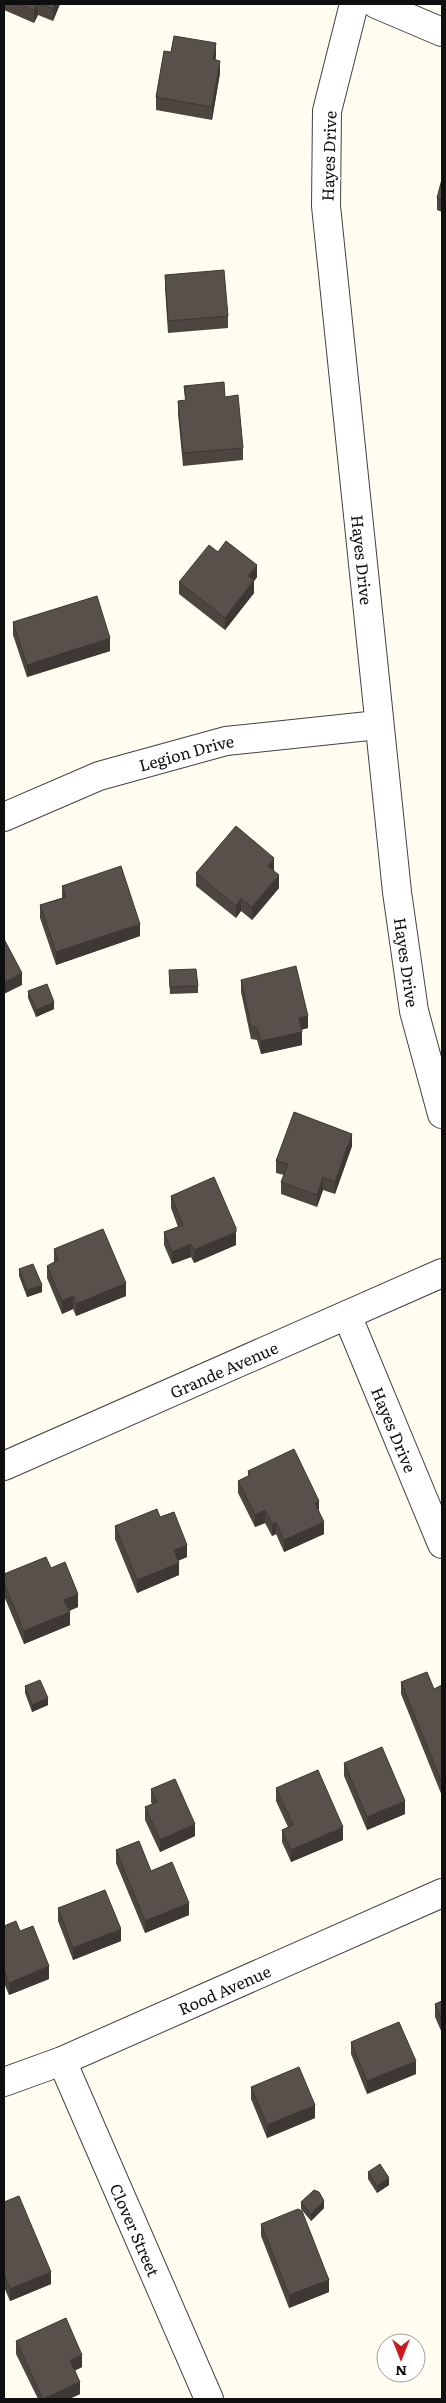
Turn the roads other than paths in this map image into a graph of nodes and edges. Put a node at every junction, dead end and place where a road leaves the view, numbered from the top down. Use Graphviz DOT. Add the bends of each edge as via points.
graph roads {
  1 [pos="354,4"];
  2 [pos="376,4"];
  3 [pos="442,32"];
  4 [pos="378,725"];
  5 [pos="4,817"];
  6 [pos="442,1114"];
  7 [pos="442,1273"];
  8 [pos="347,1315"];
  9 [pos="4,1466"];
  10 [pos="442,1544"];
  11 [pos="442,1892"];
  12 [pos="62,2061"];
  13 [pos="4,2082"];
  14 [pos="209,2399"];
  1 -- 4 [label="street, Hayes Drive" via="328,111 326,206"];
  2 -- 3 [label="street"];
  4 -- 5 [label="street, Legion Drive" via="226,741 99,776"];
  4 -- 6 [label="street, Hayes Drive" via="414,1011"];
  7 -- 8 [label="street, Grande Avenue"];
  8 -- 9 [label="street, Grande Avenue"];
  8 -- 10 [label="street, Hayes Drive"];
  11 -- 12 [label="street, Rood Avenue"];
  12 -- 13 [label="street, Rood Avenue"];
  12 -- 14 [label="street, Clover Street"];
}
